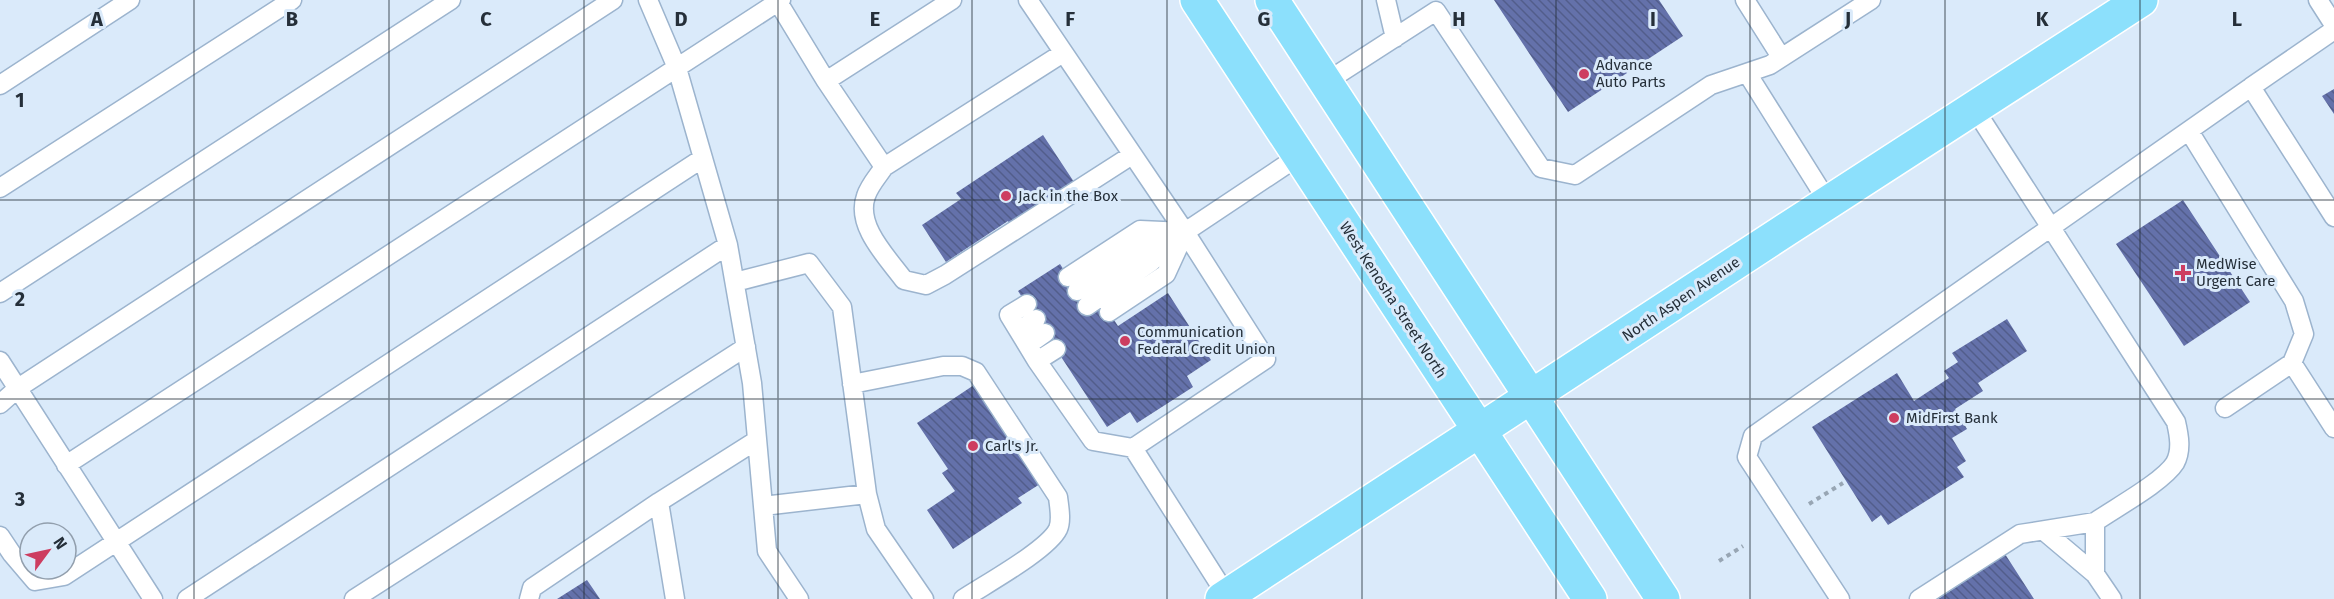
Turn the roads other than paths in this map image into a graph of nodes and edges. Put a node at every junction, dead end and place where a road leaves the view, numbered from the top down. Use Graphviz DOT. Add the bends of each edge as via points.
graph roads {
  1 [pos="130,0"];
  2 [pos="292,0"];
  3 [pos="451,0"];
  4 [pos="613,0"];
  5 [pos="648,0"];
  6 [pos="951,0"];
  7 [pos="1028,0"];
  8 [pos="1197,0"];
  9 [pos="1272,0"];
  10 [pos="1386,0"];
  11 [pos="1745,0"];
  12 [pos="1871,0"];
  13 [pos="2141,0"];
  14 [pos="2318,0"];
  15 [pos="770,3"];
  16 [pos="2334,25"];
  17 [pos="2334,30"];
  18 [pos="1395,38"];
  19 [pos="1063,53"];
  20 [pos="1781,57"];
  21 [pos="677,68"];
  22 [pos="1747,72"];
  23 [pos="826,81"];
  24 [pos="1326,82"];
  25 [pos="0,85"];
  26 [pos="2251,87"];
  27 [pos="1974,108"];
  28 [pos="2189,131"];
  29 [pos="1131,155"];
  30 [pos="1299,156"];
  31 [pos="703,158"];
  32 [pos="884,167"];
  33 [pos="0,188"];
  34 [pos="1828,202"];
  35 [pos="2334,217"];
  36 [pos="2049,227"];
  37 [pos="1185,232"];
  38 [pos="728,245"];
  39 [pos="735,282"];
  40 [pos="0,293"];
  41 [pos="1109,312"];
  42 [pos="1028,346"];
  43 [pos="746,347"];
  44 [pos="1056,349"];
  45 [pos="0,361"];
  46 [pos="2292,363"];
  47 [pos="852,384"];
  48 [pos="18,388"];
  49 [pos="1530,398"];
  50 [pos="0,404"];
  51 [pos="2224,408"];
  52 [pos="2334,428"];
  53 [pos="1479,431"];
  54 [pos="757,440"];
  55 [pos="1133,448"];
  56 [pos="66,465"];
  57 [pos="867,494"];
  58 [pos="659,502"];
  59 [pos="763,506"];
  60 [pos="2095,522"];
  61 [pos="2043,531"];
  62 [pos="0,536"];
  63 [pos="116,543"];
  64 [pos="2095,574"];
  65 [pos="1233,596"];
  66 [pos="153,599"];
  67 [pos="187,599"];
  68 [pos="354,599"];
  69 [pos="529,599"];
  70 [pos="675,599"];
  71 [pos="799,599"];
  72 [pos="924,599"];
  73 [pos="963,599"];
  74 [pos="1590,599"];
  75 [pos="1663,599"];
  76 [pos="1839,599"];
  77 [pos="1919,599"];
  78 [pos="2112,599"];
  1 -- 25 [label="lane"];
  2 -- 33 [label="lane"];
  3 -- 40 [label="lane"];
  4 -- 48 [label="lane"];
  5 -- 21 [label="lane"];
  6 -- 23 [label="lane"];
  7 -- 19 [label="lane"];
  8 -- 30 [label="main road, West Kenosha Street North"];
  9 -- 24 [label="main road"];
  10 -- 18 [label="lane"];
  11 -- 20 [label="lane"];
  12 -- 20 [label="lane"];
  13 -- 27 [label="main road, North Aspen Avenue"];
  14 -- 16 [label="lane"];
  15 -- 21 [label="lane"];
  15 -- 23 [label="lane"];
  17 -- 26 [label="lane"];
  18 -- 22 [label="lane" via="1436,11 1541,168 1575,175 1711,84"];
  18 -- 24 [label="lane"];
  19 -- 29 [label="lane"];
  19 -- 32 [label="lane"];
  20 -- 22 [label="lane"];
  21 -- 31 [label="lane"];
  21 -- 56 [label="lane"];
  22 -- 34 [label="lane"];
  23 -- 32 [label="lane"];
  24 -- 49 [label="main road"];
  26 -- 28 [label="lane"];
  26 -- 35 [label="lane"];
  27 -- 34 [label="main road, North Aspen Avenue"];
  27 -- 36 [label="lane"];
  28 -- 36 [label="lane"];
  28 -- 46 [label="lane" via="2294,301 2304,334"];
  29 -- 32 [label="lane" via="926,285 904,280 864,220 865,196"];
  29 -- 37 [label="lane"];
  30 -- 37 [label="lane"];
  30 -- 53 [label="main road, West Kenosha Street North"];
  31 -- 38 [label="lane"];
  31 -- 63 [label="lane"];
  34 -- 49 [label="main road, North Aspen Avenue"];
  36 -- 60 [label="lane" via="2176,422 2180,440 2176,462 2165,474"];
  36 -- 76 [label="lane" via="1753,436 1747,457"];
  37 -- 37 [label="lane" via="1152,262 1077,291 1140,230"];
  37 -- 41 [label="lane" via="1166,274"];
  37 -- 55 [label="lane" via="1266,359"];
  38 -- 39 [label="lane"];
  38 -- 67 [label="lane"];
  39 -- 43 [label="lane"];
  39 -- 47 [label="lane" via="809,263 842,307"];
  42 -- 42 [label="lane" via="1009,315 1036,319"];
  42 -- 44 [label="lane"];
  42 -- 55 [label="lane" via="1093,441"];
  43 -- 54 [label="lane"];
  43 -- 68 [label="lane"];
  45 -- 48 [label="lane"];
  46 -- 51 [label="lane"];
  46 -- 52 [label="lane"];
  47 -- 57 [label="lane"];
  47 -- 73 [label="lane" via="943,366 962,366 976,372 1058,496 1058,529 1045,544"];
  48 -- 50 [label="lane"];
  48 -- 56 [label="lane"];
  49 -- 53 [label="main road, North Aspen Avenue"];
  49 -- 75 [label="main road"];
  53 -- 65 [label="main road, North Aspen Avenue"];
  53 -- 74 [label="main road, West Kenosha Street North"];
  54 -- 58 [label="lane"];
  54 -- 59 [label="lane"];
  55 -- 65 [label="lane"];
  56 -- 63 [label="lane"];
  57 -- 59 [label="lane"];
  57 -- 72 [label="lane" via="876,529"];
  58 -- 69 [label="lane" via="532,588"];
  58 -- 70 [label="lane"];
  59 -- 71 [label="lane" via="767,551"];
  60 -- 61 [label="lane"];
  60 -- 64 [label="lane"];
  61 -- 64 [label="lane"];
  61 -- 77 [label="lane" via="2020,534"];
  62 -- 63 [label="lane" via="35,581 64,576"];
  63 -- 66 [label="lane"];
  64 -- 78 [label="lane"];
}
